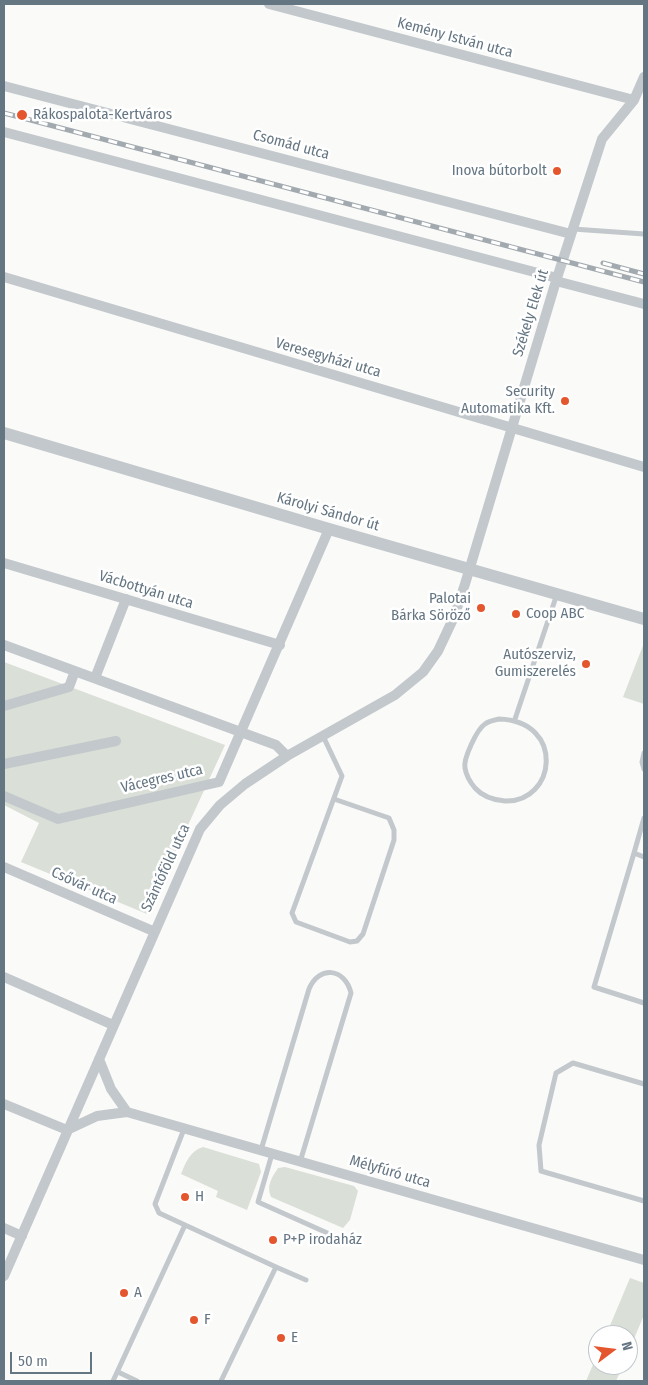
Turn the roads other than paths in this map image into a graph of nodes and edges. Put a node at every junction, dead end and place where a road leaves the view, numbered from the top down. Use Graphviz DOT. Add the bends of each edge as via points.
graph roads {
  1 [pos="269,4"];
  2 [pos="644,78"];
  3 [pos="4,86"];
  4 [pos="634,100"];
  5 [pos="4,132"];
  6 [pos="572,232"];
  7 [pos="644,234"];
  8 [pos="4,277"];
  9 [pos="557,280"];
  10 [pos="644,304"];
  11 [pos="513,428"];
  12 [pos="4,433"];
  13 [pos="644,467"];
  14 [pos="329,529"];
  15 [pos="4,562"];
  16 [pos="470,569"];
  17 [pos="557,593"];
  18 [pos="126,599"];
  19 [pos="644,619"];
  20 [pos="4,645"];
  21 [pos="280,646"];
  22 [pos="75,671"];
  23 [pos="95,678"];
  24 [pos="4,706"];
  25 [pos="515,719"];
  26 [pos="242,732"];
  27 [pos="323,736"];
  28 [pos="116,741"];
  29 [pos="644,754"];
  30 [pos="287,756"];
  31 [pos="4,764"];
  32 [pos="644,769"];
  33 [pos="4,796"];
  34 [pos="334,799"];
  35 [pos="644,818"];
  36 [pos="634,853"];
  37 [pos="644,857"];
  38 [pos="4,867"];
  39 [pos="153,932"];
  40 [pos="4,976"];
  41 [pos="644,1003"];
  42 [pos="113,1025"];
  43 [pos="99,1059"];
  44 [pos="644,1084"];
  45 [pos="4,1104"];
  46 [pos="127,1112"];
  47 [pos="184,1128"];
  48 [pos="67,1130"];
  49 [pos="261,1150"];
  50 [pos="272,1153"];
  51 [pos="300,1162"];
  52 [pos="644,1201"];
  53 [pos="185,1225"];
  54 [pos="4,1228"];
  55 [pos="22,1236"];
  56 [pos="334,1236"];
  57 [pos="644,1260"];
  58 [pos="276,1267"];
  59 [pos="4,1276"];
  60 [pos="306,1280"];
  61 [pos="118,1372"];
  62 [pos="113,1381"];
  63 [pos="138,1381"];
  64 [pos="221,1381"];
  1 -- 4 [label="street, Kemény István utca"];
  2 -- 4 [label="street, Székely Elek út"];
  3 -- 6 [label="street, Csomád utca"];
  4 -- 6 [label="street, Székely Elek út" via="602,139"];
  5 -- 9 [label="street"];
  6 -- 7 [label="lane"];
  6 -- 9 [label="street, Székely Elek út"];
  8 -- 11 [label="street, Veresegyházi utca"];
  9 -- 10 [label="street"];
  9 -- 11 [label="street, Székely Elek út"];
  11 -- 13 [label="street, Veresegyházi utca"];
  11 -- 16 [label="street, Székely Elek út"];
  12 -- 14 [label="street, Károlyi Sándor út"];
  14 -- 16 [label="street, Károlyi Sándor út"];
  14 -- 21 [label="street"];
  15 -- 18 [label="street, Vácbottyán utca"];
  16 -- 17 [label="street, Károlyi Sándor út"];
  16 -- 27 [label="street, Szántóföld utca" via="444,641 423,672 395,695"];
  17 -- 19 [label="street, Károlyi Sándor út"];
  17 -- 25 [label="lane"];
  18 -- 21 [label="street, Vácbottyán utca"];
  18 -- 23 [label="street"];
  20 -- 22 [label="street"];
  21 -- 26 [label="street"];
  22 -- 23 [label="street"];
  22 -- 24 [label="street" via="69,687"];
  23 -- 26 [label="street"];
  25 -- 25 [label="lane" via="499,718 484,724 474,738 464,766 475,788 496,800 512,801 527,796 539,784 546,770 547,753 541,738 530,726"];
  26 -- 30 [label="street" via="276,745"];
  26 -- 33 [label="street, Vácegres utca" via="219,782 58,819"];
  27 -- 30 [label="street, Szántóföld utca"];
  27 -- 34 [label="lane" via="342,776"];
  28 -- 31 [label="street"];
  29 -- 32 [label="lane"];
  30 -- 39 [label="street, Szántóföld utca" via="245,784 220,805 200,829"];
  34 -- 34 [label="lane" via="292,912 296,922 350,942 363,934 394,840 394,830 389,818"];
  35 -- 36 [label="lane"];
  36 -- 37 [label="lane"];
  36 -- 41 [label="lane" via="594,987"];
  38 -- 39 [label="street, Csővár utca"];
  39 -- 42 [label="street, Szántóföld utca"];
  40 -- 42 [label="street"];
  42 -- 43 [label="street, Szántóföld utca"];
  43 -- 46 [label="street" via="111,1089"];
  43 -- 48 [label="street, Szántóföld utca"];
  44 -- 52 [label="lane" via="573,1063 556,1073 538,1145 541,1171"];
  45 -- 48 [label="street"];
  46 -- 47 [label="street, Mélyfúró utca"];
  46 -- 48 [label="street, Mélyfúró utca" via="97,1116"];
  47 -- 49 [label="street, Mélyfúró utca"];
  47 -- 53 [label="lane" via="155,1204 159,1213"];
  48 -- 55 [label="street, Szántóföld utca"];
  49 -- 50 [label="street, Mélyfúró utca"];
  49 -- 51 [label="lane" via="312,982 322,974 337,974 344,978 351,993"];
  50 -- 51 [label="street, Mélyfúró utca"];
  50 -- 56 [label="lane" via="258,1202"];
  51 -- 57 [label="street, Mélyfúró utca"];
  53 -- 58 [label="lane"];
  53 -- 61 [label="lane"];
  54 -- 55 [label="street"];
  55 -- 59 [label="street, Szántóföld utca"];
  58 -- 60 [label="lane"];
  58 -- 64 [label="lane"];
  61 -- 62 [label="lane"];
  61 -- 63 [label="lane"];
}
